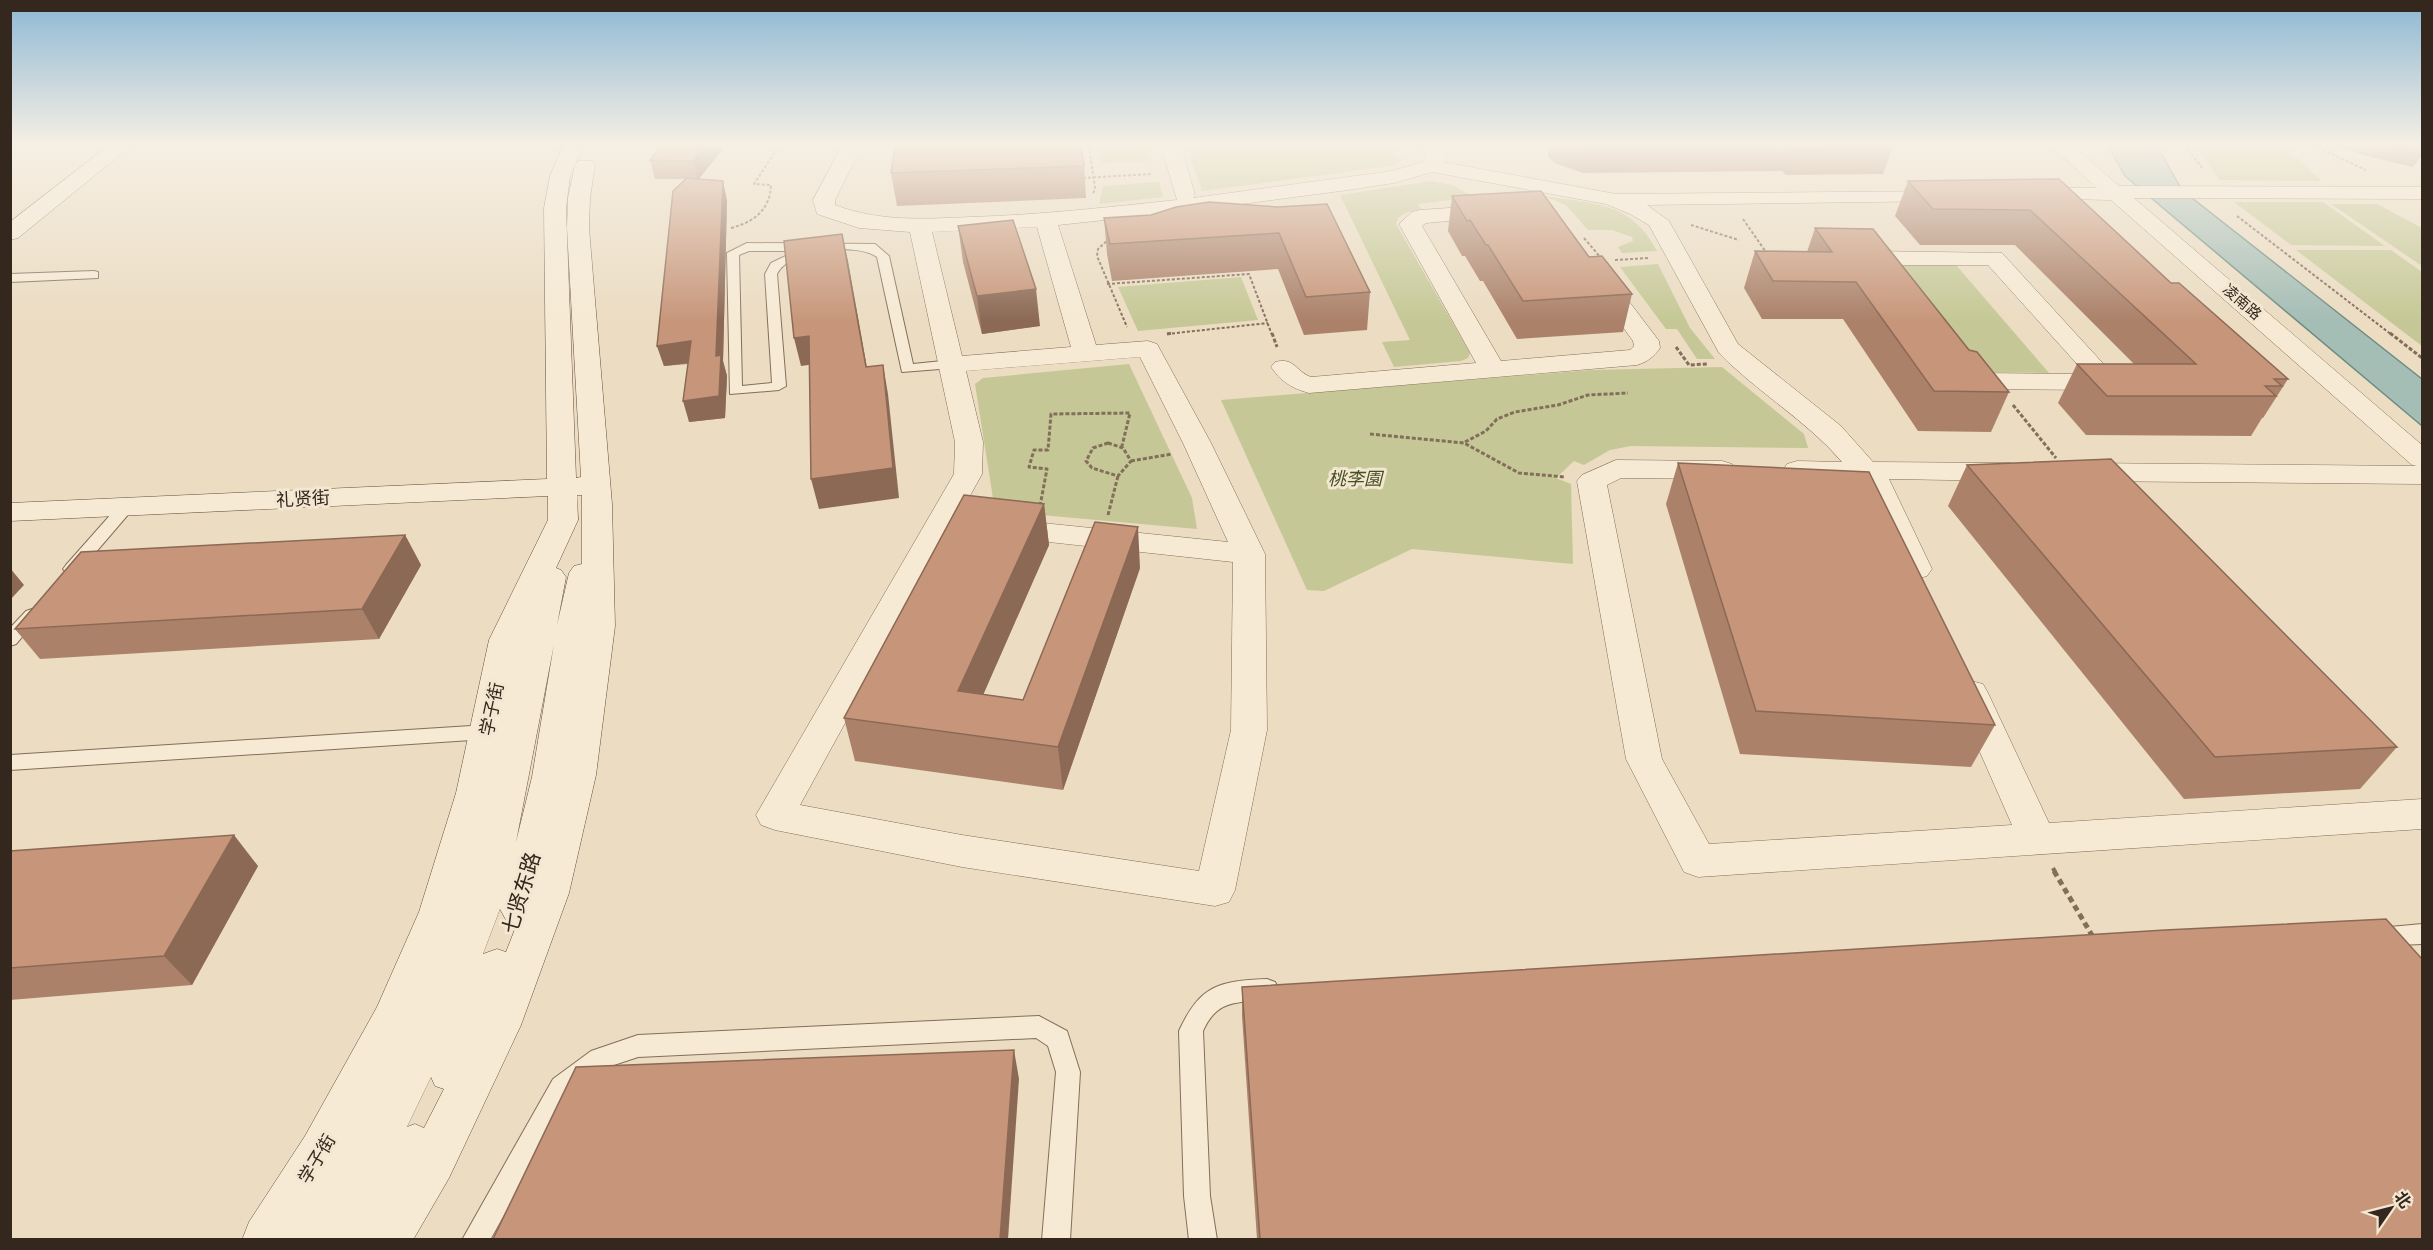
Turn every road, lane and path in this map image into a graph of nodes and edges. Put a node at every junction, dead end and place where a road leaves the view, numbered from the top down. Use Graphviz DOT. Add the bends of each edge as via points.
graph roads {
  1 [pos="47,204"];
  2 [pos="556,204"];
  3 [pos="580,204"];
  4 [pos="768,204"];
  5 [pos="824,204"];
  6 [pos="1170,204"];
  7 [pos="1625,204"];
  8 [pos="2128,204"];
  9 [pos="2403,204"];
  10 [pos="1530,209"];
  11 [pos="2229,209"];
  12 [pos="1741,216"];
  13 [pos="2422,216"];
  14 [pos="1046,220"];
  15 [pos="1689,225"];
  16 [pos="920,227"];
  17 [pos="730,228"];
  18 [pos="10,233"];
  19 [pos="1121,234"];
  20 [pos="1739,240"];
  21 [pos="810,249"];
  22 [pos="1769,257"];
  23 [pos="1650,258"];
  24 [pos="1614,260"];
  25 [pos="1595,262"];
  26 [pos="94,275"];
  27 [pos="10,278"];
  28 [pos="1107,284"];
  29 [pos="1268,323"];
  30 [pos="1159,334"];
  31 [pos="1132,337"];
  32 [pos="1646,341"];
  33 [pos="1086,354"];
  34 [pos="2422,358"];
  35 [pos="952,364"];
  36 [pos="1717,364"];
  37 [pos="1284,367"];
  38 [pos="1493,370"];
  39 [pos="1994,381"];
  40 [pos="1628,393"];
  41 [pos="1370,434"];
  42 [pos="1464,443"];
  43 [pos="1122,446"];
  44 [pos="1177,453"];
  45 [pos="2422,459"];
  46 [pos="1131,461"];
  47 [pos="2049,468"];
  48 [pos="1865,471"];
  49 [pos="2422,475"];
  50 [pos="1118,476"];
  51 [pos="1566,477"];
  52 [pos="580,502"];
  53 [pos="126,507"];
  54 [pos="1040,509"];
  55 [pos="10,512"];
  56 [pos="941,522"];
  57 [pos="1105,525"];
  58 [pos="1249,554"];
  59 [pos="58,585"];
  60 [pos="1926,592"];
  61 [pos="42,604"];
  62 [pos="10,640"];
  63 [pos="1960,667"];
  64 [pos="487,732"];
  65 [pos="10,763"];
  66 [pos="2422,814"];
  67 [pos="2037,839"];
  68 [pos="2422,934"];
  69 [pos="2351,937"];
  70 [pos="2094,940"];
  71 [pos="1290,988"];
  72 [pos="267,1239"];
  73 [pos="313,1239"];
  74 [pos="356,1239"];
  75 [pos="385,1239"];
  76 [pos="475,1239"];
  77 [pos="1056,1239"];
  78 [pos="1203,1239"];
  1 -- 18 [label="street"];
  2 -- 52 [label="street, 学子街"];
  3 -- 52 [label="street, 学子街"];
  4 -- 17 [label="path" via="748,224"];
  5 -- 16 [label="street" via="825,209 839,218"];
  6 -- 14 [label="street"];
  7 -- 48 [label="street" via="1658,221 1728,348 1832,432"];
  8 -- 45 [label="street, 凌南路"];
  9 -- 13 [label="street"];
  10 -- 38 [label="street" via="1420,217 1410,224"];
  11 -- 34 [label="path"];
  12 -- 22 [label="path"];
  14 -- 16 [label="street"];
  14 -- 33 [label="street"];
  15 -- 20 [label="path"];
  16 -- 35 [label="street"];
  19 -- 28 [label="path" via="1098,249"];
  21 -- 21 [label="lane" via="747,247 733,253 735,391 779,386 771,274 775,266"];
  21 -- 35 [label="lane" via="863,246 878,251 883,256 907,369"];
  23 -- 24 [label="path"];
  25 -- 32 [label="street"];
  26 -- 27 [label="lane"];
  28 -- 29 [label="path" via="1249,274"];
  28 -- 31 [label="path"];
  29 -- 30 [label="path"];
  29 -- 37 [label="path"];
  32 -- 36 [label="path" via="1670,339 1689,365"];
  32 -- 38 [label="street" via="1643,354 1628,359"];
  33 -- 35 [label="street"];
  33 -- 58 [label="street" via="1148,349"];
  35 -- 56 [label="street" via="969,442 968,474"];
  37 -- 38 [label="street" via="1297,381 1309,385"];
  39 -- 39 [label="street" via="1963,381 1869,258 1994,258 2107,382"];
  39 -- 47 [label="path"];
  40 -- 42 [label="path" via="1588,395 1515,412 1497,419 1486,431"];
  41 -- 42 [label="path"];
  42 -- 51 [label="path" via="1519,473"];
  43 -- 46 [label="path"];
  43 -- 50 [label="path" via="1101,444 1086,454 1092,468"];
  43 -- 54 [label="path" via="1130,413 1051,414 1048,450 1034,450 1029,468 1047,469"];
  44 -- 46 [label="path"];
  46 -- 50 [label="path"];
  47 -- 48 [label="street"];
  47 -- 49 [label="street"];
  48 -- 60 [label="street" via="1878,485"];
  48 -- 67 [label="street" via="1616,469 1592,481 1644,759 1698,861"];
  50 -- 57 [label="path"];
  52 -- 53 [label="street, 礼贤街"];
  52 -- 64 [label="street, 学子街" via="506,640"];
  52 -- 73 [label="street, 七贤东路" via="538,635 510,787 482,903 435,1021 372,1150"];
  52 -- 74 [label="street, 七贤东路" via="573,629 551,777 524,898 478,1016 413,1150"];
  52 -- 75 [label="street, 学子街" via="598,626 577,775 549,893 499,1025 432,1162"];
  53 -- 55 [label="street, 礼贤街"];
  53 -- 59 [label="lane"];
  56 -- 58 [label="street"];
  56 -- 58 [label="street" via="774,815 1215,890 1249,730"];
  61 -- 62 [label="lane"];
  63 -- 67 [label="street"];
  64 -- 65 [label="lane"];
  64 -- 72 [label="street, 学子街" via="475,793 439,912 394,1018 322,1152"];
  66 -- 67 [label="street"];
  67 -- 70 [label="path"];
  68 -- 69 [label="lane"];
  71 -- 78 [label="lane" via="1242,990 1214,997 1199,1012 1191,1031 1197,1196"];
  76 -- 77 [label="lane" via="562,1087 600,1059 638,1046 1039,1027 1058,1039 1068,1072"];
}
